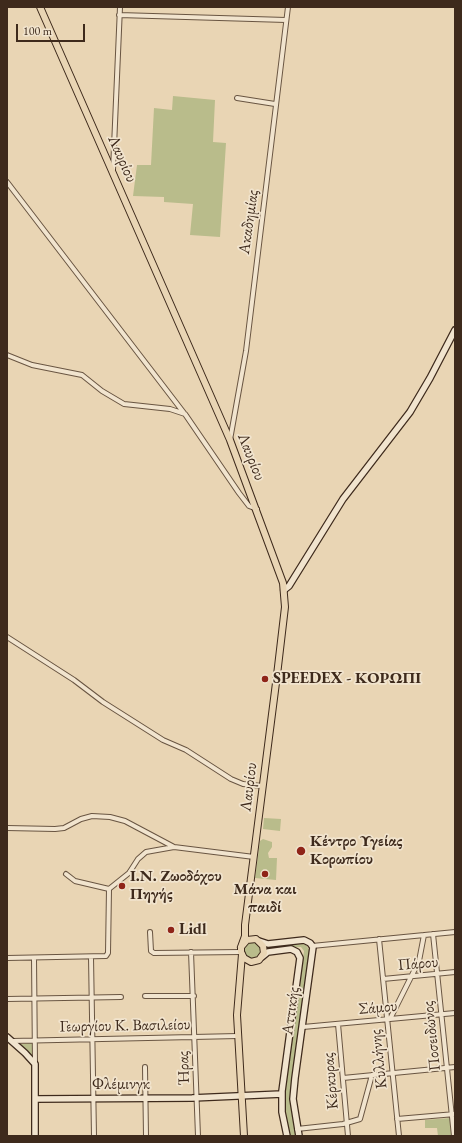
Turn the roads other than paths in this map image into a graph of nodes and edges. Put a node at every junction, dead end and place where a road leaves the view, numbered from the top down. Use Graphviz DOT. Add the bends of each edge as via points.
graph roads {
  1 [pos="40,7"];
  2 [pos="120,7"];
  3 [pos="288,7"];
  4 [pos="119,15"];
  5 [pos="286,20"];
  6 [pos="237,98"];
  7 [pos="276,104"];
  8 [pos="113,170"];
  9 [pos="7,182"];
  10 [pos="455,330"];
  11 [pos="7,355"];
  12 [pos="185,414"];
  13 [pos="230,440"];
  14 [pos="257,509"];
  15 [pos="284,590"];
  16 [pos="7,636"];
  17 [pos="262,786"];
  18 [pos="7,828"];
  19 [pos="174,847"];
  20 [pos="254,856"];
  21 [pos="66,874"];
  22 [pos="109,889"];
  23 [pos="245,921"];
  24 [pos="150,932"];
  25 [pos="455,932"];
  26 [pos="433,934"];
  27 [pos="424,935"];
  28 [pos="379,939"];
  29 [pos="256,940"];
  30 [pos="312,946"];
  31 [pos="241,951"];
  32 [pos="191,952"];
  33 [pos="91,957"];
  34 [pos="262,957"];
  35 [pos="7,958"];
  36 [pos="34,958"];
  37 [pos="253,962"];
  38 [pos="239,971"];
  39 [pos="455,972"];
  40 [pos="438,974"];
  41 [pos="412,976"];
  42 [pos="383,979"];
  43 [pos="145,996"];
  44 [pos="194,996"];
  45 [pos="121,997"];
  46 [pos="91,998"];
  47 [pos="7,999"];
  48 [pos="34,999"];
  49 [pos="455,1013"];
  50 [pos="442,1014"];
  51 [pos="388,1019"];
  52 [pos="338,1024"];
  53 [pos="303,1027"];
  54 [pos="238,1036"];
  55 [pos="7,1037"];
  56 [pos="194,1037"];
  57 [pos="92,1039"];
  58 [pos="34,1040"];
  59 [pos="12,1041"];
  60 [pos="35,1064"];
  61 [pos="145,1067"];
  62 [pos="455,1067"];
  63 [pos="447,1068"];
  64 [pos="391,1073"];
  65 [pos="372,1075"];
  66 [pos="343,1078"];
  67 [pos="242,1094"];
  68 [pos="282,1094"];
  69 [pos="93,1098"];
  70 [pos="145,1098"];
  71 [pos="197,1098"];
  72 [pos="35,1099"];
  73 [pos="453,1114"];
  74 [pos="397,1119"];
  75 [pos="347,1124"];
  76 [pos="297,1129"];
  77 [pos="35,1136"];
  78 [pos="94,1136"];
  79 [pos="146,1136"];
  80 [pos="198,1136"];
  81 [pos="244,1136"];
  82 [pos="287,1136"];
  83 [pos="299,1136"];
  84 [pos="348,1136"];
  85 [pos="399,1136"];
  86 [pos="454,1136"];
  1 -- 8 [label="main road, Λαυρίου"];
  2 -- 4 [label="street"];
  3 -- 5 [label="street, Ακαδημίας"];
  4 -- 5 [label="street"];
  4 -- 8 [label="street"];
  5 -- 7 [label="street, Ακαδημίας"];
  6 -- 7 [label="street"];
  7 -- 13 [label="street, Ακαδημίας" via="246,351"];
  8 -- 13 [label="main road, Λαυρίου"];
  9 -- 12 [label="street"];
  10 -- 15 [label="street" via="410,412 343,499 289,586"];
  11 -- 12 [label="street" via="32,365 82,375 124,404 170,409"];
  12 -- 14 [label="street" via="239,493 249,506"];
  13 -- 14 [label="main road, Λαυρίου"];
  14 -- 15 [label="main road, Λαυρίου"];
  15 -- 17 [label="main road, Λαυρίου" via="285,607"];
  16 -- 17 [label="street" via="163,740 186,750 231,779 243,784"];
  17 -- 20 [label="main road, Λαυρίου"];
  18 -- 19 [label="street" via="55,829 64,828 92,816 110,818 125,821"];
  19 -- 20 [label="street"];
  19 -- 22 [label="street" via="146,852 129,873"];
  20 -- 23 [label="main road, Λαυρίου"];
  21 -- 22 [label="street" via="75,880"];
  22 -- 33 [label="street" via="108,953 106,956"];
  23 -- 29 [label="main road" via="248,932"];
  23 -- 31 [label="main road, Λαυρίου"];
  24 -- 32 [label="street" via="152,952"];
  25 -- 26 [label="street"];
  26 -- 27 [label="street"];
  26 -- 40 [label="street, Ποσειδώνος"];
  27 -- 28 [label="street"];
  27 -- 41 [label="street" via="419,961"];
  28 -- 30 [label="street"];
  28 -- 42 [label="street, Κυλλήνης"];
  29 -- 30 [label="street" via="268,944 304,940"];
  29 -- 31 [label="main road" via="247,940"];
  29 -- 34 [label="main road" via="264,949"];
  30 -- 53 [label="street, Αττικής"];
  31 -- 32 [label="street"];
  31 -- 37 [label="main road" via="246,960"];
  31 -- 38 [label="main road, Λαυρίου"];
  32 -- 44 [label="street, Ήρας"];
  33 -- 36 [label="street"];
  33 -- 46 [label="street"];
  34 -- 37 [label="main road"];
  34 -- 68 [label="street, Αττικής" via="268,952 291,949 297,952 300,958"];
  35 -- 36 [label="street"];
  36 -- 48 [label="street"];
  37 -- 38 [label="main road" via="244,964"];
  38 -- 54 [label="main road, Λαυρίου"];
  39 -- 40 [label="street, Πάρου"];
  40 -- 41 [label="street, Πάρου"];
  40 -- 50 [label="street, Ποσειδώνος"];
  41 -- 42 [label="street, Πάρου"];
  41 -- 51 [label="street"];
  42 -- 51 [label="street, Κυλλήνης"];
  43 -- 44 [label="street"];
  44 -- 56 [label="street, Ήρας"];
  45 -- 46 [label="street"];
  46 -- 48 [label="street"];
  46 -- 57 [label="street"];
  47 -- 48 [label="street"];
  48 -- 58 [label="street"];
  49 -- 50 [label="street, Σάμου"];
  50 -- 51 [label="street, Σάμου"];
  50 -- 63 [label="street, Ποσειδώνος"];
  51 -- 52 [label="street, Σάμου"];
  51 -- 64 [label="street, Κυλλήνης"];
  52 -- 53 [label="street, Σάμου"];
  52 -- 66 [label="street, Κέρκυρας"];
  53 -- 76 [label="street, Αττικής" via="294,1099"];
  54 -- 56 [label="street, Γεωργίου Κ. Βασιλείου"];
  54 -- 67 [label="main road, Λαυρίου"];
  55 -- 59 [label="street"];
  56 -- 57 [label="street, Γεωργίου Κ. Βασιλείου"];
  56 -- 71 [label="street, Ήρας"];
  57 -- 58 [label="street, Γεωργίου Κ. Βασιλείου"];
  57 -- 69 [label="street"];
  58 -- 59 [label="street, Γεωργίου Κ. Βασιλείου"];
  58 -- 60 [label="street"];
  59 -- 60 [label="street"];
  60 -- 72 [label="street"];
  61 -- 70 [label="street"];
  62 -- 63 [label="street"];
  63 -- 64 [label="street"];
  63 -- 73 [label="street, Ποσειδώνος"];
  64 -- 65 [label="street"];
  64 -- 74 [label="street, Κυλλήνης"];
  65 -- 66 [label="street"];
  65 -- 75 [label="street" via="362,1115"];
  66 -- 75 [label="street, Κέρκυρας"];
  67 -- 68 [label="street, Φλέμινγκ"];
  67 -- 71 [label="street, Φλέμινγκ"];
  67 -- 81 [label="main road, Λαυρίου"];
  68 -- 82 [label="street, Αττικής" via="282,1112"];
  69 -- 70 [label="street, Φλέμινγκ"];
  69 -- 72 [label="street, Φλέμινγκ"];
  69 -- 78 [label="street"];
  70 -- 71 [label="street, Φλέμινγκ"];
  70 -- 79 [label="street"];
  71 -- 80 [label="street, Ήρας"];
  72 -- 77 [label="street"];
  73 -- 74 [label="street"];
  73 -- 86 [label="street, Ποσειδώνος"];
  74 -- 85 [label="street, Κυλλήνης"];
  75 -- 76 [label="street"];
  75 -- 84 [label="street, Κέρκυρας"];
  76 -- 83 [label="street, Αττικής"];
}
